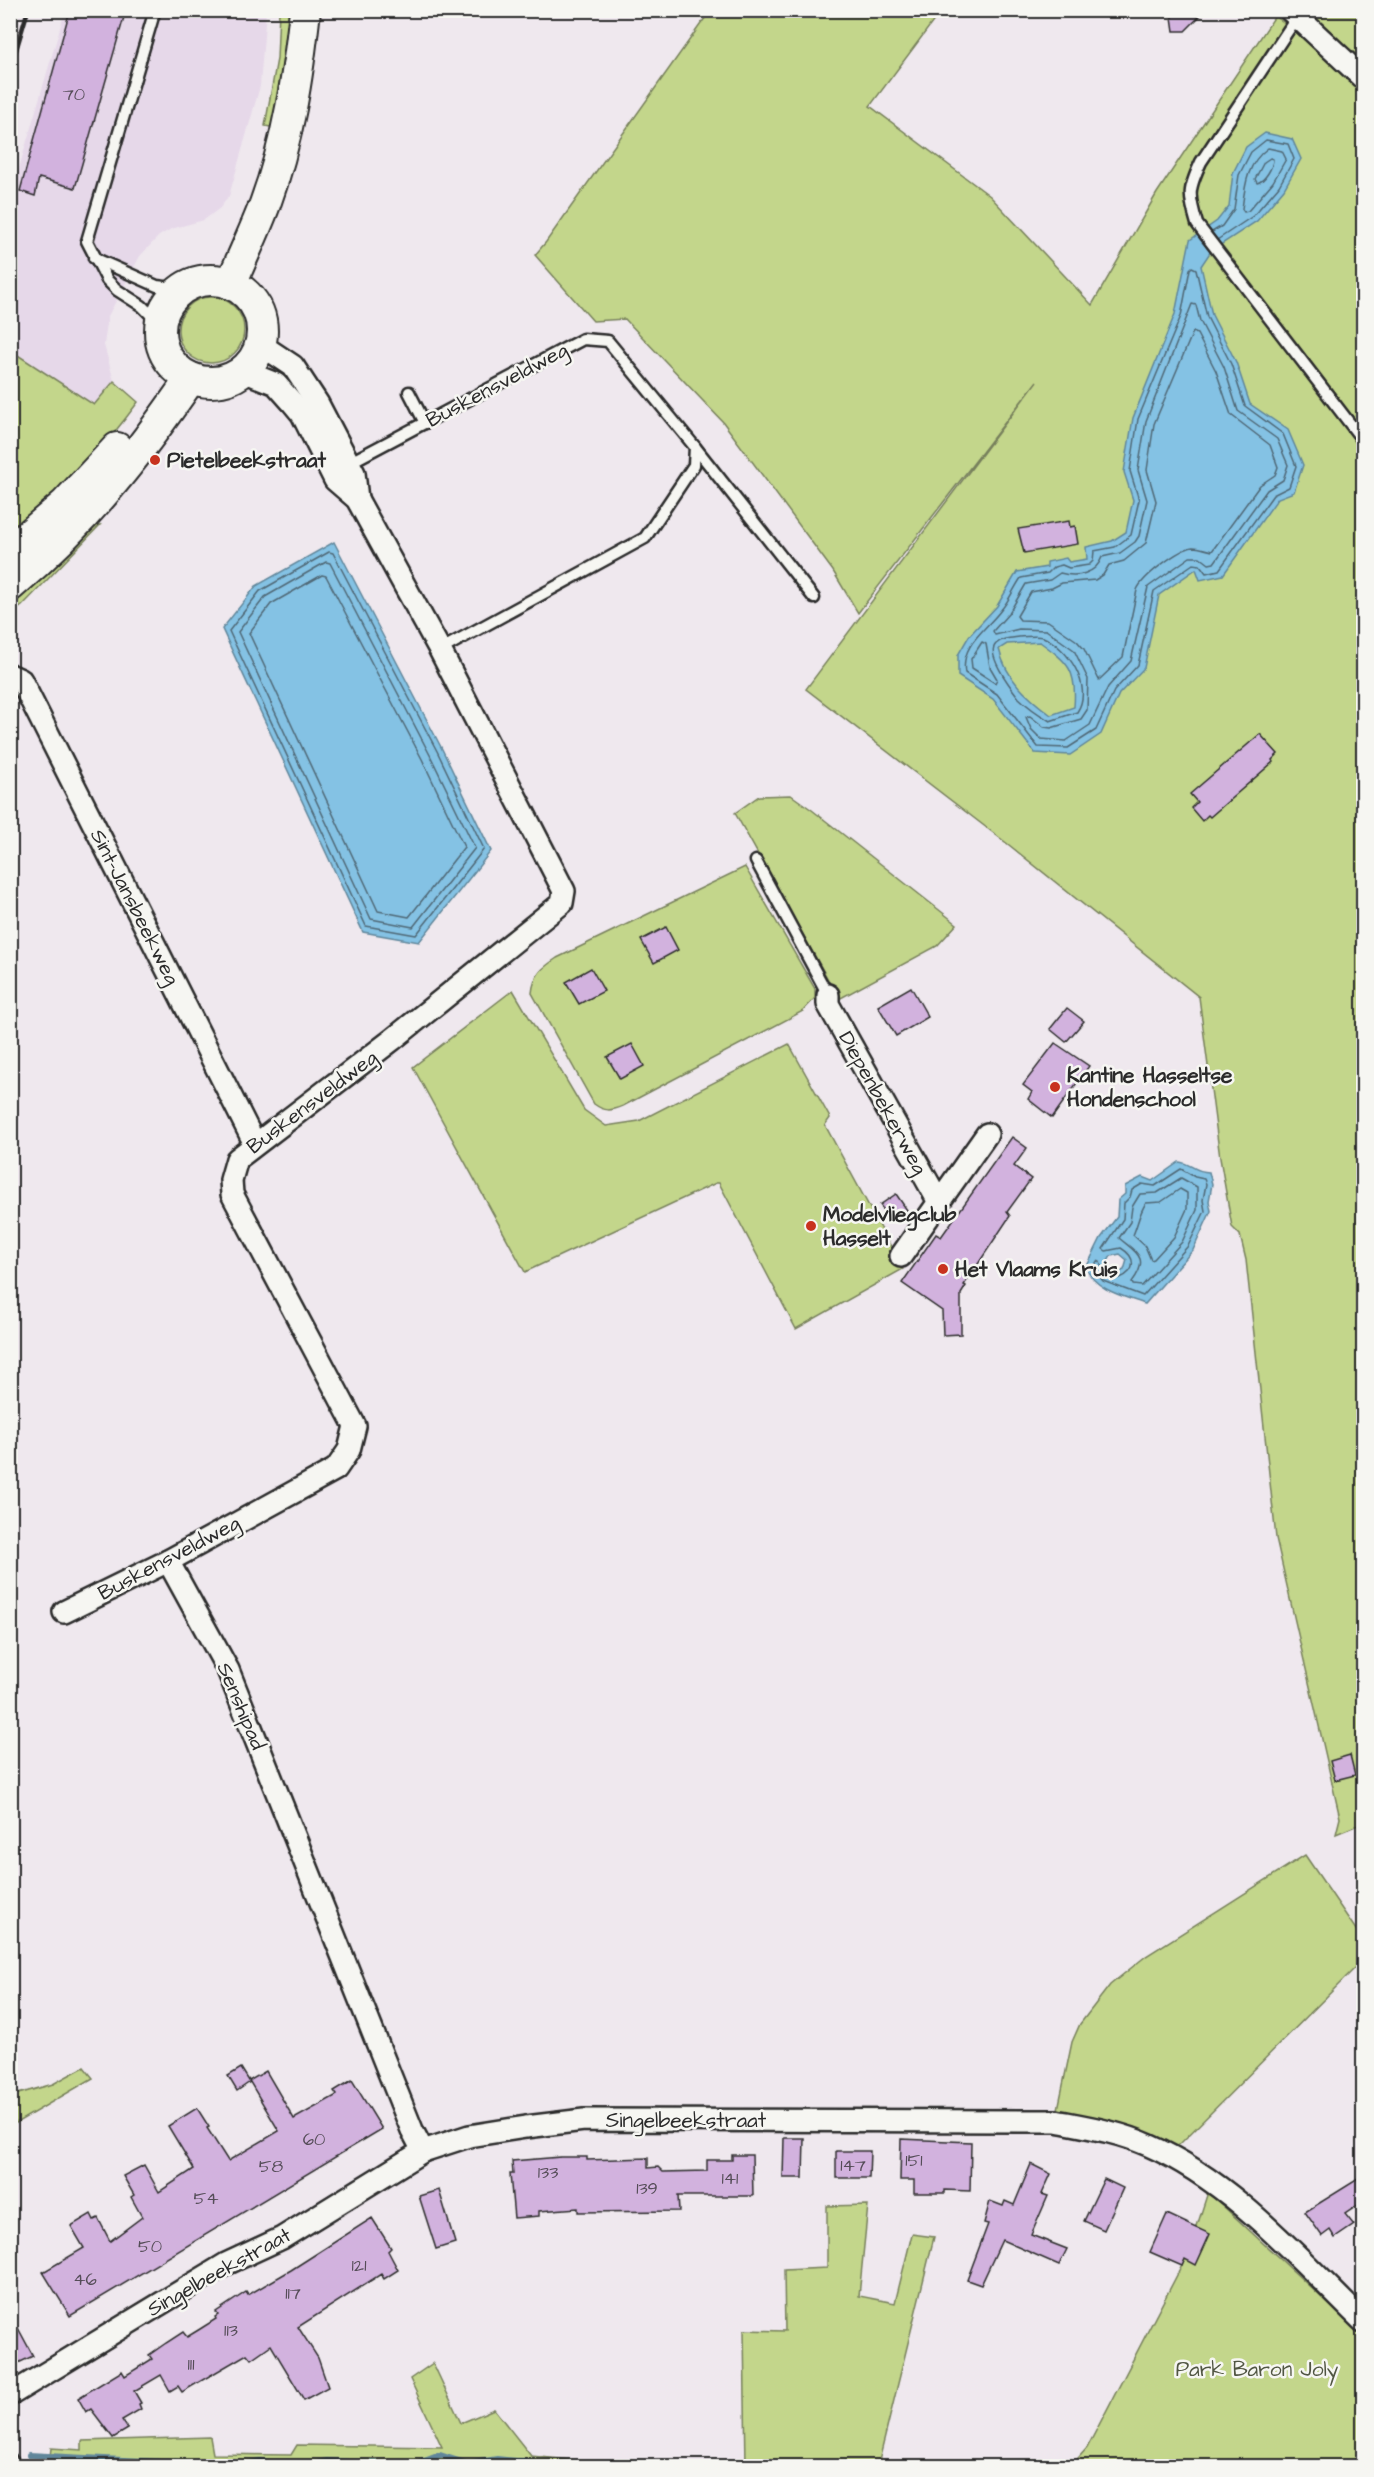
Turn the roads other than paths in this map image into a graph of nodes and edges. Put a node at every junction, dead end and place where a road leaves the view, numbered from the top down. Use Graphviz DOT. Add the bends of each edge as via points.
graph roads {
  1 [pos="155,10"];
  2 [pos="305,10"];
  3 [pos="1293,14"];
  4 [pos="1364,79"];
  5 [pos="94,258"];
  6 [pos="231,284"];
  7 [pos="180,289"];
  8 [pos="159,323"];
  9 [pos="261,344"];
  10 [pos="243,371"];
  11 [pos="183,373"];
  12 [pos="409,392"];
  13 [pos="425,423"];
  14 [pos="1364,442"];
  15 [pos="695,447"];
  16 [pos="340,467"];
  17 [pos="10,551"];
  18 [pos="10,586"];
  19 [pos="814,598"];
  20 [pos="440,650"];
  21 [pos="10,675"];
  22 [pos="756,861"];
  23 [pos="828,1000"];
  24 [pos="987,1134"];
  25 [pos="255,1144"];
  26 [pos="939,1203"];
  27 [pos="901,1256"];
  28 [pos="168,1561"];
  29 [pos="64,1612"];
  30 [pos="423,2151"];
  31 [pos="1364,2322"];
  32 [pos="10,2394"];
  33 [pos="10,2458"];
  34 [pos="16,2466"];
  1 -- 5 [label="lane" via="87,241"];
  2 -- 6 [label="main road" via="296,86 279,159 266,203"];
  3 -- 4 [label="street"];
  3 -- 14 [label="lane" via="1201,162 1190,186 1192,209 1197,225"];
  5 -- 7 [label="lane" via="157,286"];
  5 -- 8 [label="lane" via="107,280"];
  6 -- 7 [label="main road" via="212,279"];
  6 -- 9 [label="main road" via="244,292 257,310"];
  7 -- 8 [label="main road" via="166,304"];
  8 -- 11 [label="main road" via="164,353"];
  9 -- 10 [label="main road" via="258,354"];
  9 -- 16 [label="street, Buskensveldweg" via="293,366 318,404"];
  10 -- 11 [label="main road" via="212,383"];
  10 -- 16 [label="street, Buskensveldweg" via="276,384"];
  11 -- 17 [label="main road" via="153,401 104,465"];
  11 -- 18 [label="main road" via="136,457 82,520"];
  12 -- 13 [label="lane"];
  13 -- 15 [label="lane, Buskensveldweg" via="583,339 608,341"];
  13 -- 16 [label="lane, Buskensveldweg"];
  15 -- 19 [label="lane, Buskensveldweg"];
  15 -- 20 [label="lane" via="694,465 645,538"];
  16 -- 20 [label="street, Buskensveldweg" via="335,480 357,499"];
  20 -- 25 [label="street, Buskensveldweg" via="564,891 562,903 392,1041"];
  21 -- 25 [label="street, Sint-Jansbeekweg" via="21,680"];
  22 -- 23 [label="lane"];
  23 -- 26 [label="street, Diepenbekerweg"];
  24 -- 26 [label="street, Diepenbekerweg"];
  25 -- 28 [label="street, Buskensveldweg" via="237,1159 232,1194 355,1426 349,1450 336,1469"];
  26 -- 27 [label="street, Diepenbekerweg"];
  28 -- 29 [label="street, Buskensveldweg"];
  28 -- 30 [label="street, Senshipad" via="228,1670"];
  30 -- 31 [label="street, Singelbeekstraat" via="469,2136 584,2120 1056,2121 1095,2128 1148,2145 1186,2164 1255,2217"];
  30 -- 32 [label="street, Singelbeekstraat" via="282,2238 226,2264"];
  33 -- 34 [label="lane"];
}
